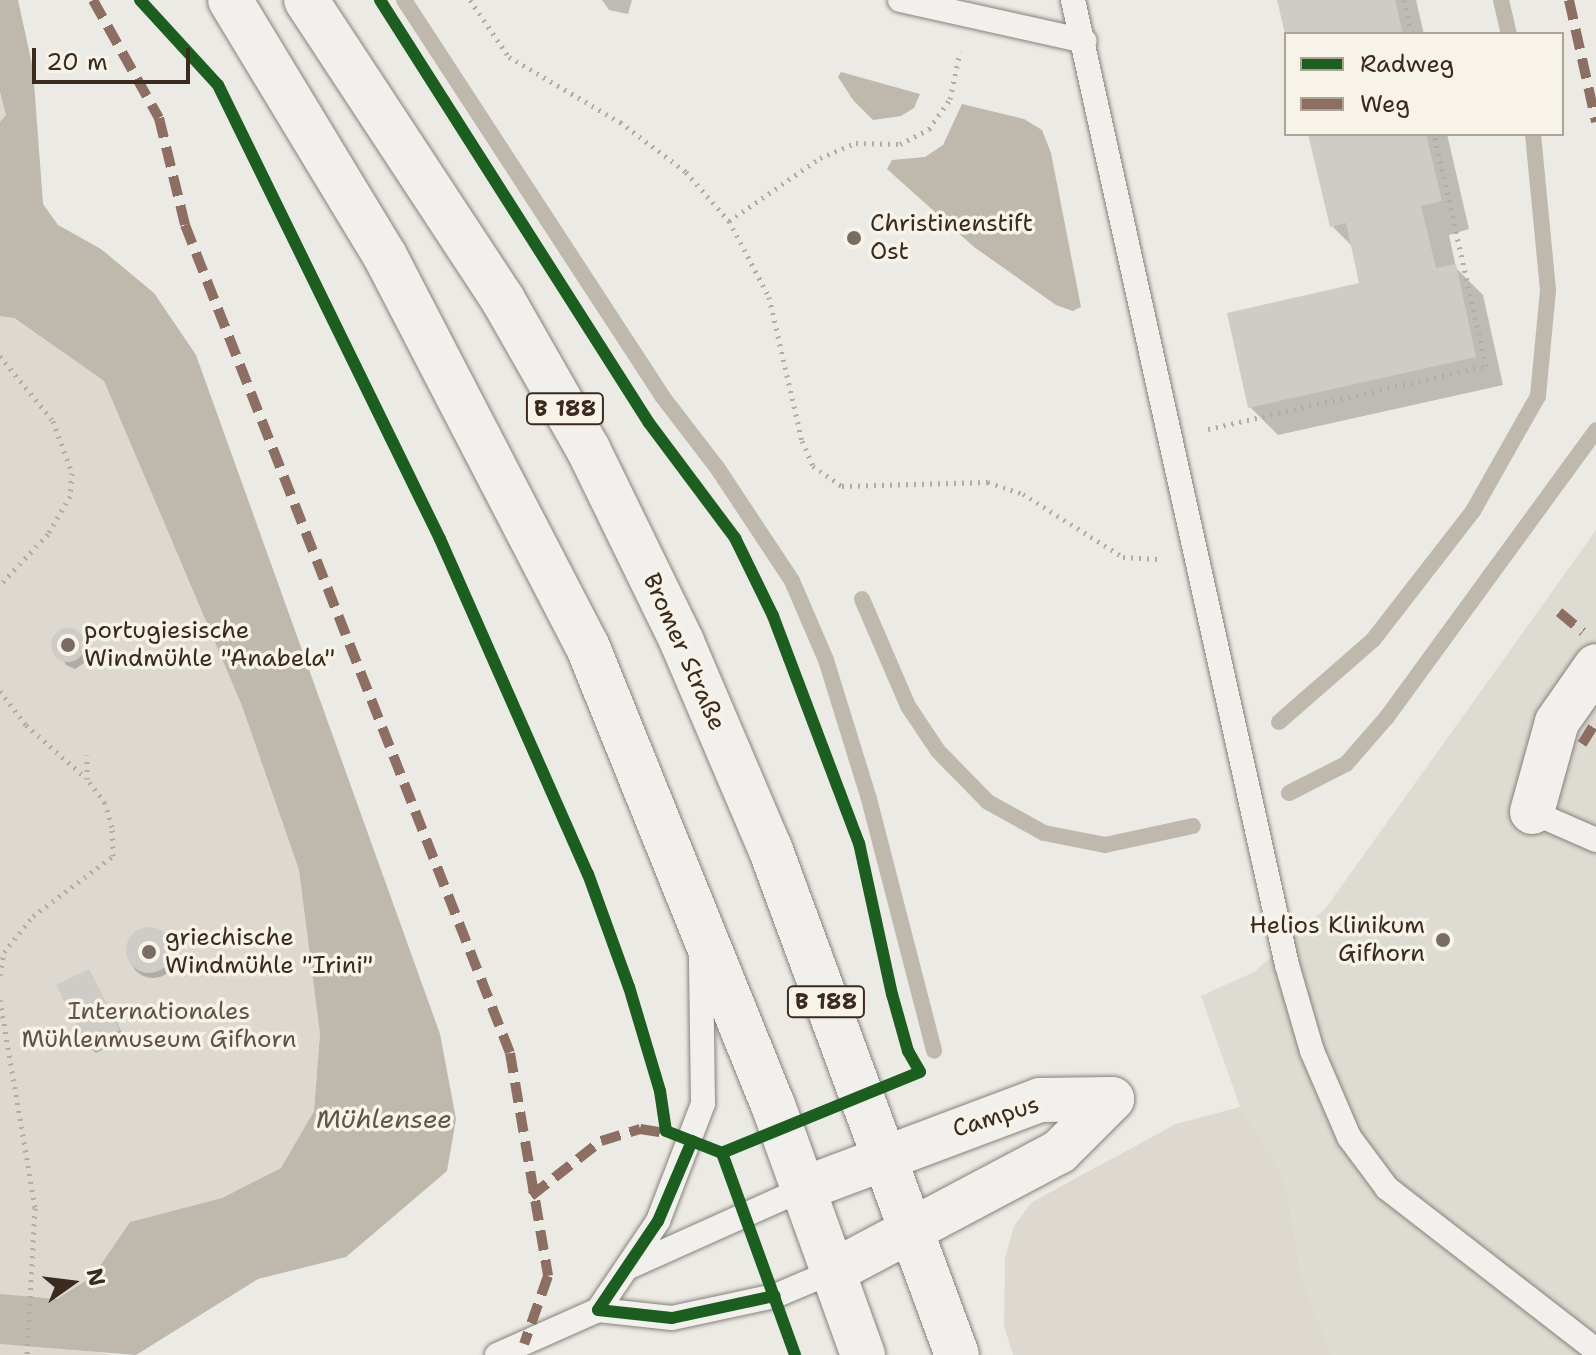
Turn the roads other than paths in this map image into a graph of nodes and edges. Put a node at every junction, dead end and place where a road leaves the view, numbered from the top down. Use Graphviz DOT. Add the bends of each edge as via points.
graph roads {
  1 [pos="230,0"];
  2 [pos="306,0"];
  3 [pos="900,0"];
  4 [pos="1073,0"];
  5 [pos="1085,41"];
  6 [pos="1596,666"];
  7 [pos="1532,812"];
  8 [pos="1596,840"];
  9 [pos="702,923"];
  10 [pos="884,1155"];
  11 [pos="803,1189"];
  12 [pos="914,1231"];
  13 [pos="627,1268"];
  14 [pos="834,1271"];
  15 [pos="598,1310"];
  16 [pos="526,1350"];
  17 [pos="1596,1350"];
  18 [pos="497,1355"];
  19 [pos="863,1355"];
  20 [pos="957,1355"];
  1 -- 9 [label="main road" via="385,256 466,406 587,645"];
  2 -- 10 [label="main road, Bromer Straße / B 188" via="503,300 588,449 682,642 770,848"];
  3 -- 5 [label="lane"];
  4 -- 5 [label="lane"];
  5 -- 17 [label="lane" via="1287,965 1312,1051 1349,1137 1387,1188"];
  6 -- 7 [label="main road" via="1557,722"];
  7 -- 8 [label="lane"];
  9 -- 11 [label="main road"];
  9 -- 13 [label="lane" via="703,1104 658,1221"];
  10 -- 11 [label="main road"];
  10 -- 12 [label="main road, Bromer Straße / B 188"];
  10 -- 12 [label="main road, Campus" via="1040,1100 1112,1099 1059,1152"];
  11 -- 13 [label="lane"];
  11 -- 14 [label="main road"];
  12 -- 14 [label="main road"];
  12 -- 20 [label="main road, Bromer Straße / B 188"];
  13 -- 15 [label="lane"];
  14 -- 15 [label="lane" via="775,1296 672,1318"];
  14 -- 19 [label="main road"];
  15 -- 16 [label="lane"];
  16 -- 18 [label="lane"];
}
